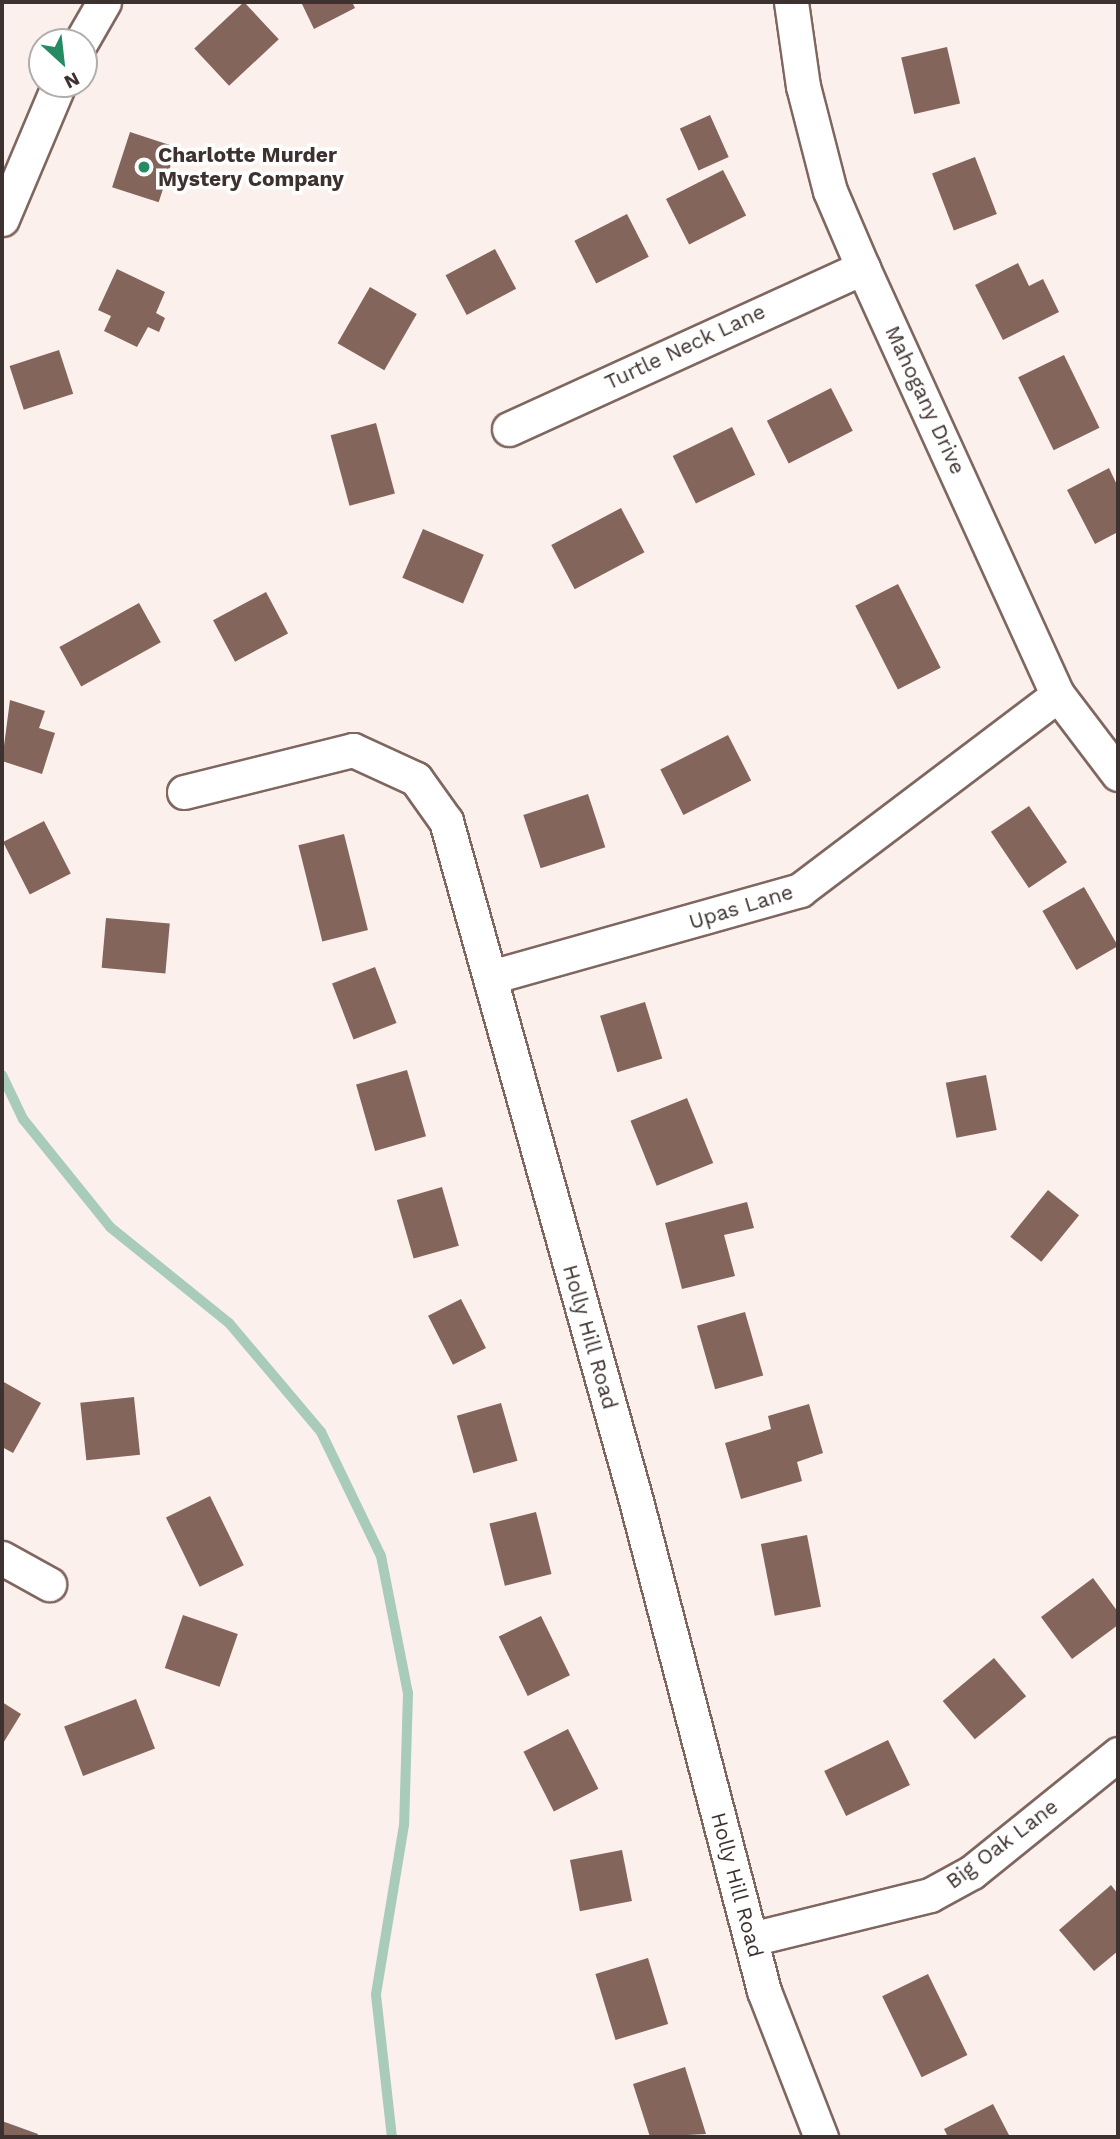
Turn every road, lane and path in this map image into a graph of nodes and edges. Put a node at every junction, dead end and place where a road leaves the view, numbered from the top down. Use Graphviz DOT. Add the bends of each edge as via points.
graph roads {
  1 [pos="104,2"];
  2 [pos="791,2"];
  3 [pos="88,28"];
  4 [pos="53,98"];
  5 [pos="2,219"];
  6 [pos="863,268"];
  7 [pos="509,429"];
  8 [pos="1058,695"];
  9 [pos="1118,774"];
  10 [pos="184,792"];
  11 [pos="491,977"];
  12 [pos="2,1558"];
  13 [pos="49,1584"];
  14 [pos="1118,1754"];
  15 [pos="751,1939"];
  16 [pos="821,2137"];
  1 -- 3 [label="street"];
  2 -- 6 [label="street, Mahogany Drive" via="803,86 830,191"];
  4 -- 5 [label="street"];
  6 -- 7 [label="street, Turtle Neck Lane"];
  6 -- 8 [label="street, Mahogany Drive"];
  8 -- 9 [label="street, Mahogany Drive"];
  8 -- 11 [label="street, Upas Lane" via="800,890"];
  10 -- 11 [label="street, Holly Hill Road" via="320,753 353,750 387,760 430,793 446,821"];
  11 -- 15 [label="street, Holly Hill Road"];
  12 -- 13 [label="street"];
  14 -- 15 [label="street, Big Oak Lane" via="972,1872 930,1895"];
  15 -- 16 [label="street, Holly Hill Road"];
}
